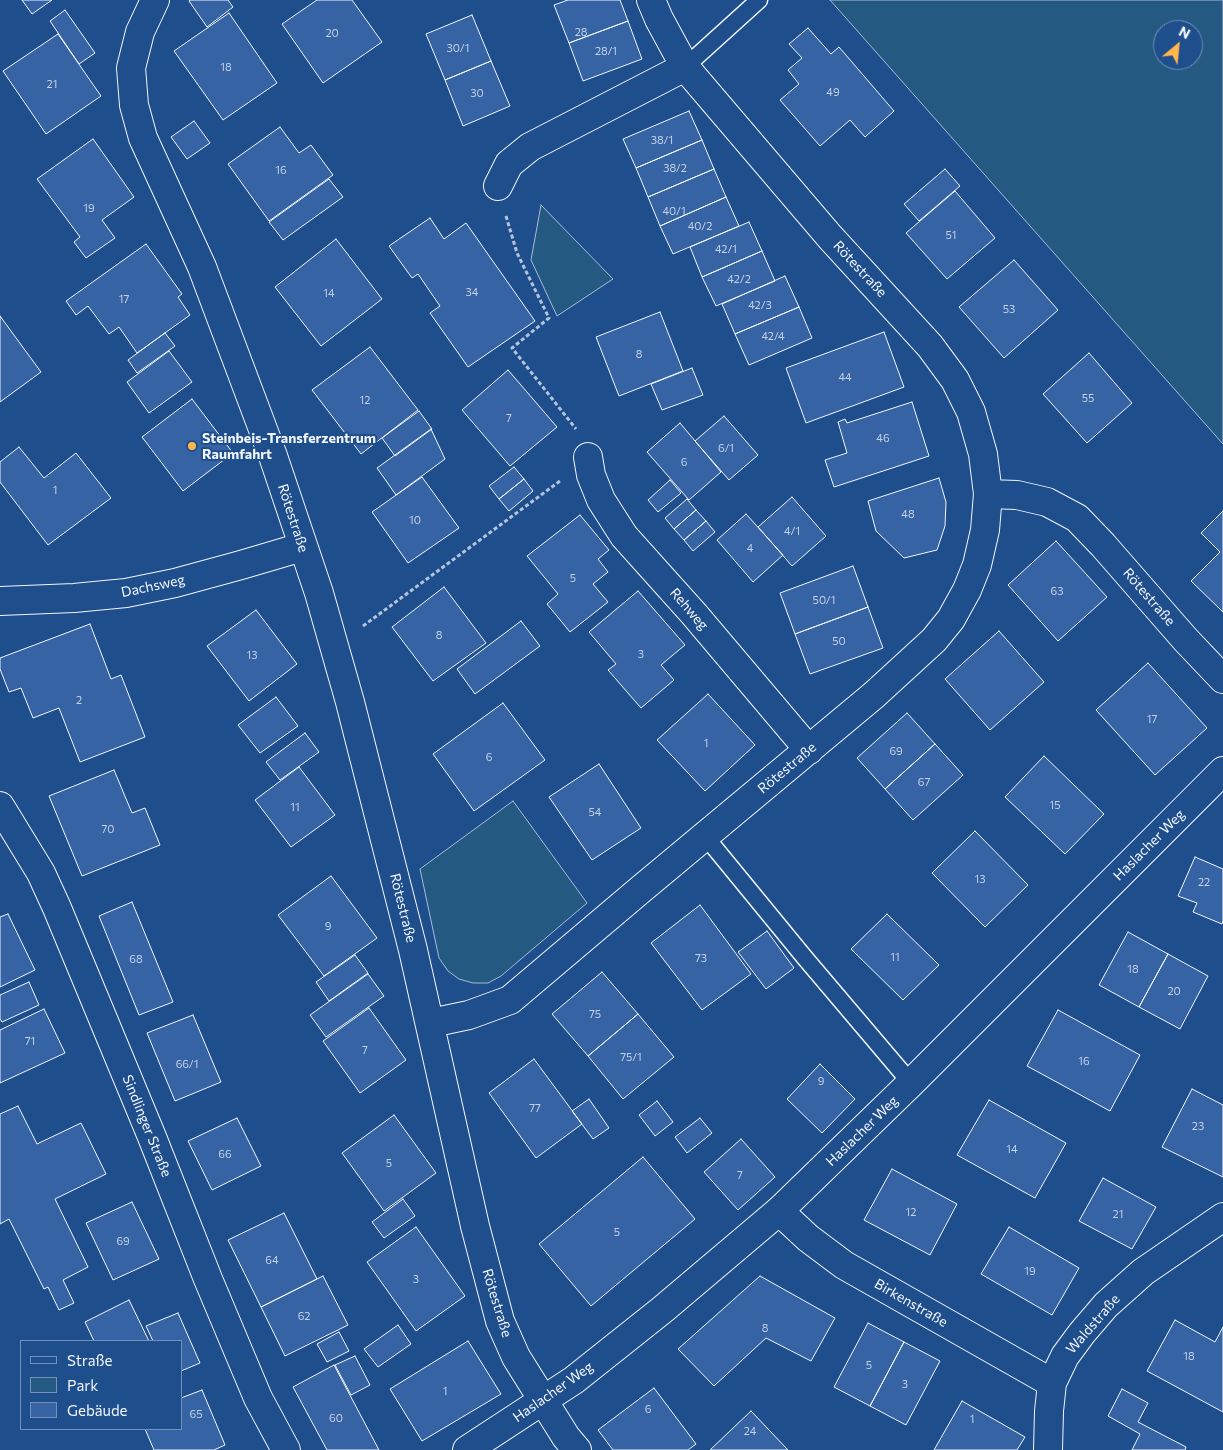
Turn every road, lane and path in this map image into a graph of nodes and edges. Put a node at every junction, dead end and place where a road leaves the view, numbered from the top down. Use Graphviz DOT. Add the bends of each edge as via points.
graph roads {
  1 [pos="156,0"];
  2 [pos="651,0"];
  3 [pos="759,0"];
  4 [pos="685,67"];
  5 [pos="498,186"];
  6 [pos="588,457"];
  7 [pos="988,494"];
  8 [pos="302,547"];
  9 [pos="0,601"];
  10 [pos="334,647"];
  11 [pos="1223,679"];
  12 [pos="809,750"];
  13 [pos="1223,772"];
  14 [pos="0,806"];
  15 [pos="704,836"];
  16 [pos="430,1023"];
  17 [pos="911,1083"];
  18 [pos="779,1211"];
  19 [pos="1223,1217"];
  20 [pos="1052,1382"];
  21 [pos="543,1401"];
  22 [pos="286,1450"];
  23 [pos="467,1450"];
  24 [pos="576,1450"];
  25 [pos="1048,1450"];
  1 -- 8 [label="street, Rötestraße" via="140,32 131,68 134,105 143,138 202,267 273,456"];
  2 -- 4 [label="street, Rötestraße"];
  3 -- 4 [label="lane"];
  4 -- 5 [label="street" via="530,147 509,164"];
  4 -- 7 [label="street, Rötestraße" via="830,237 930,346 955,380 971,412 983,454"];
  5 -- 6 [label="path" via="517,253 549,318 512,348 579,432"];
  6 -- 10 [label="path" via="571,473"];
  6 -- 12 [label="street, Rehweg" via="601,500 624,536"];
  7 -- 11 [label="street, Rötestraße" via="1017,495 1047,502 1077,518"];
  7 -- 12 [label="street, Rötestraße" via="986,530 978,565 951,619 934,640"];
  8 -- 9 [label="street, Dachsweg" via="126,593"];
  8 -- 10 [label="street, Rötestraße"];
  10 -- 16 [label="street, Rötestraße" via="379,813"];
  12 -- 15 [label="street, Rötestraße"];
  13 -- 17 [label="street, Haslacher Weg"];
  14 -- 22 [label="street, Sindlinger Straße" via="41,873 57,908 250,1380"];
  15 -- 16 [label="street, Rötestraße" via="510,1000 469,1015"];
  15 -- 17 [label="lane"];
  16 -- 21 [label="street, Rötestraße" via="475,1226 500,1321 516,1357"];
  17 -- 18 [label="street, Haslacher Weg"];
  18 -- 20 [label="street, Birkenstraße" via="808,1238 844,1264"];
  18 -- 21 [label="street, Haslacher Weg" via="662,1310"];
  19 -- 20 [label="street, Waldstraße" via="1143,1272 1106,1305 1065,1356"];
  20 -- 25 [label="street, Waldstraße"];
  21 -- 23 [label="street, Haslacher Weg"];
  21 -- 24 [label="street, Rötestraße"];
}
